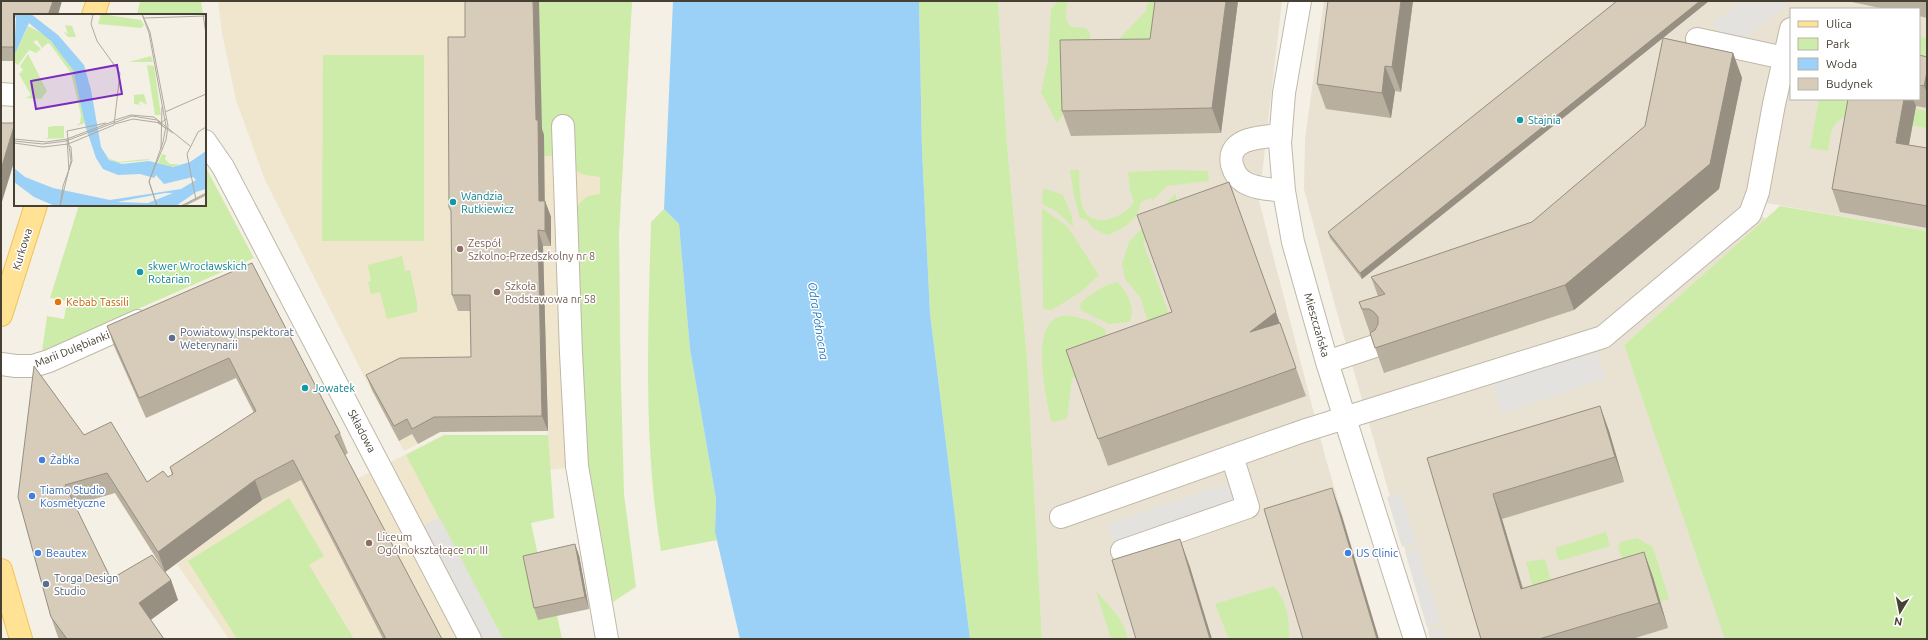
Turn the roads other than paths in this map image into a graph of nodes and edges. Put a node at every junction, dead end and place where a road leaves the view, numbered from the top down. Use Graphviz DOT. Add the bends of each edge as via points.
graph roads {
  1 [pos="98,1"];
  2 [pos="1300,1"];
  3 [pos="93,14"];
  4 [pos="1790,33"];
  5 [pos="1696,39"];
  6 [pos="1784,58"];
  7 [pos="1,94"];
  8 [pos="14,94"];
  9 [pos="564,126"];
  10 [pos="1280,135"];
  11 [pos="206,142"];
  12 [pos="1284,191"];
  13 [pos="36,206"];
  14 [pos="272,260"];
  15 [pos="250,270"];
  16 [pos="157,312"];
  17 [pos="1,315"];
  18 [pos="1375,346"];
  19 [pos="1327,362"];
  20 [pos="1,364"];
  21 [pos="1345,418"];
  22 [pos="1232,456"];
  23 [pos="1061,517"];
  24 [pos="1122,551"];
  25 [pos="1,570"];
  26 [pos="21,639"];
  27 [pos="470,639"];
  28 [pos="607,639"];
  29 [pos="1415,639"];
  1 -- 3 [label="main road"];
  2 -- 10 [label="street, Mieszczańska" via="1284,93"];
  4 -- 6 [label="street"];
  5 -- 6 [label="street"];
  6 -- 21 [label="street" via="1758,192 1750,214 1603,337"];
  7 -- 8 [label="street"];
  9 -- 28 [label="street" via="571,353 578,466"];
  10 -- 12 [label="street, Mieszczańska"];
  10 -- 12 [label="street" via="1248,139 1234,152 1232,161 1234,171 1245,183"];
  11 -- 14 [label="street, Składowa" via="223,167"];
  12 -- 19 [label="street, Mieszczańska" via="1292,242"];
  13 -- 17 [label="main road, Kurkowa"];
  14 -- 15 [label="street"];
  14 -- 27 [label="street, Składowa"];
  16 -- 20 [label="street, Marii Dulębianki" via="49,361 33,366"];
  18 -- 19 [label="street"];
  19 -- 21 [label="street, Mieszczańska"];
  21 -- 22 [label="street"];
  21 -- 29 [label="street, Mieszczańska"];
  22 -- 23 [label="street"];
  22 -- 24 [label="street" via="1248,507"];
  25 -- 26 [label="main road"];
}
